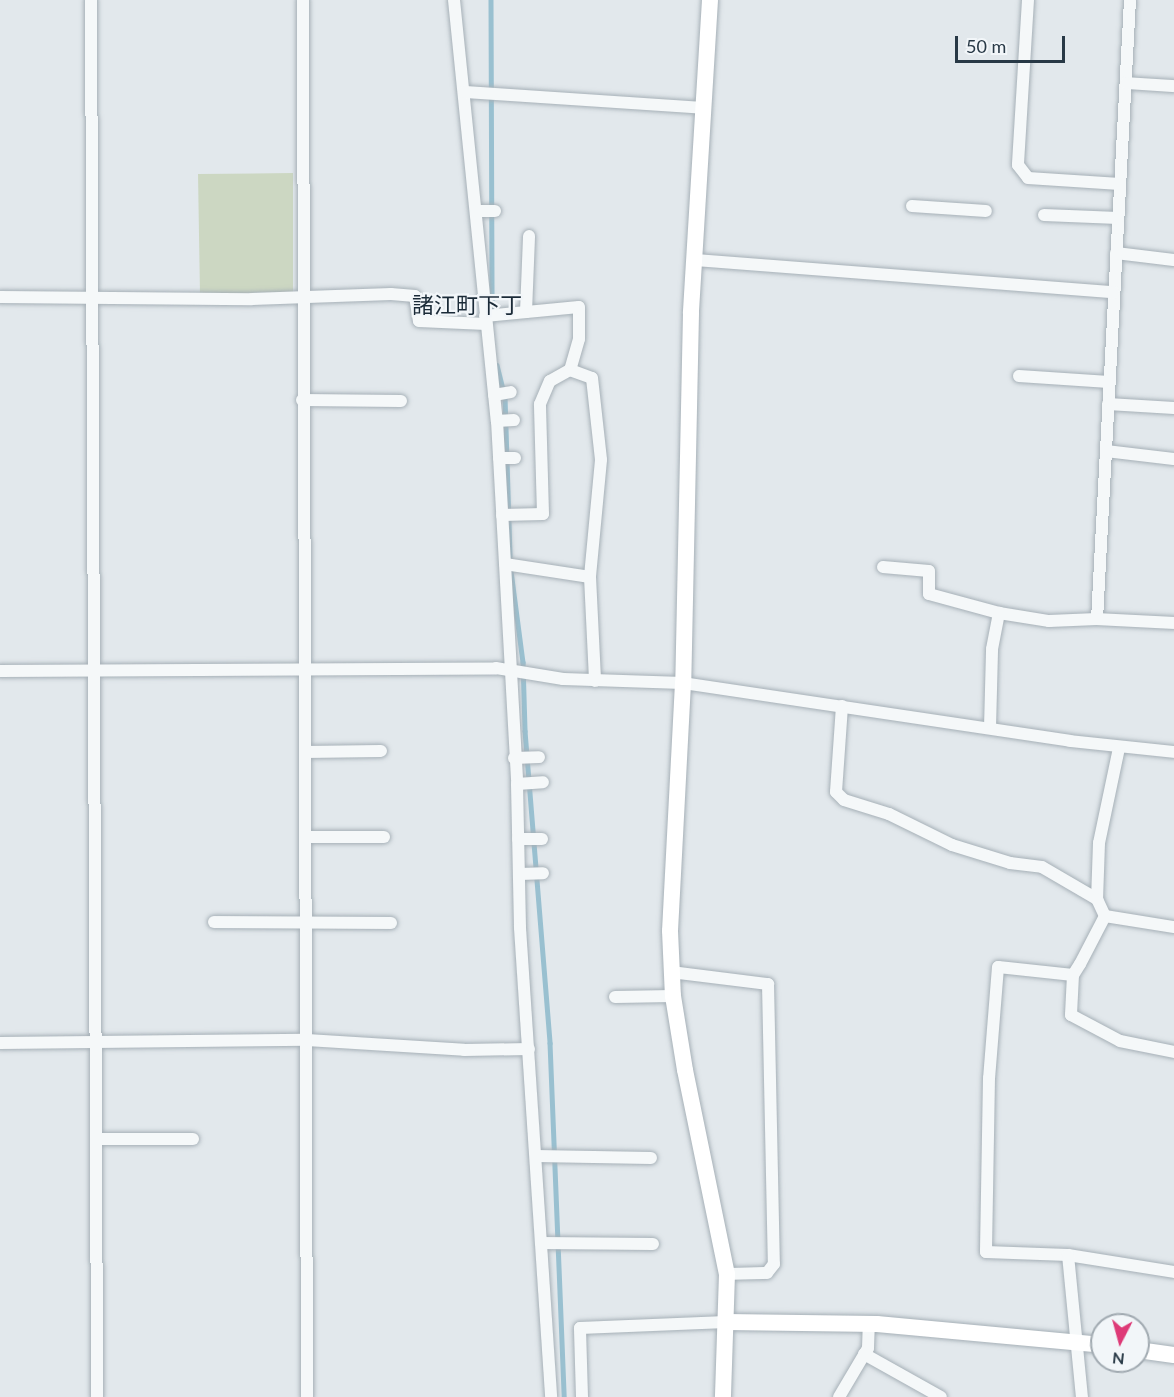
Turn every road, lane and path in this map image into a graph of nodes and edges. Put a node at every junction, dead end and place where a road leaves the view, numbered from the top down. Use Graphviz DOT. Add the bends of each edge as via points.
graph roads {
  1 [pos="91,0"];
  2 [pos="303,0"];
  3 [pos="454,0"];
  4 [pos="710,0"];
  5 [pos="1028,0"];
  6 [pos="1130,0"];
  7 [pos="1126,83"];
  8 [pos="1174,86"];
  9 [pos="464,92"];
  10 [pos="704,108"];
  11 [pos="1120,184"];
  12 [pos="912,206"];
  13 [pos="495,210"];
  14 [pos="476,211"];
  15 [pos="986,211"];
  16 [pos="1044,215"];
  17 [pos="1118,218"];
  18 [pos="529,236"];
  19 [pos="1116,253"];
  20 [pos="695,260"];
  21 [pos="1174,260"];
  22 [pos="1114,292"];
  23 [pos="0,297"];
  24 [pos="302,298"];
  25 [pos="92,300"];
  26 [pos="526,312"];
  27 [pos="485,320"];
  28 [pos="570,370"];
  29 [pos="1019,376"];
  30 [pos="1109,382"];
  31 [pos="511,392"];
  32 [pos="494,395"];
  33 [pos="302,400"];
  34 [pos="401,401"];
  35 [pos="1108,404"];
  36 [pos="1174,408"];
  37 [pos="514,420"];
  38 [pos="497,421"];
  39 [pos="1106,451"];
  40 [pos="499,458"];
  41 [pos="515,458"];
  42 [pos="1174,459"];
  43 [pos="502,515"];
  44 [pos="511,565"];
  45 [pos="884,567"];
  46 [pos="591,577"];
  47 [pos="999,613"];
  48 [pos="1097,619"];
  49 [pos="1174,623"];
  50 [pos="304,667"];
  51 [pos="95,669"];
  52 [pos="0,670"];
  53 [pos="514,671"];
  54 [pos="595,681"];
  55 [pos="683,683"];
  56 [pos="842,706"];
  57 [pos="990,728"];
  58 [pos="1119,748"];
  59 [pos="1174,751"];
  60 [pos="305,752"];
  61 [pos="381,752"];
  62 [pos="539,757"];
  63 [pos="517,758"];
  64 [pos="543,782"];
  65 [pos="519,784"];
  66 [pos="306,837"];
  67 [pos="384,837"];
  68 [pos="522,839"];
  69 [pos="542,839"];
  70 [pos="543,873"];
  71 [pos="523,874"];
  72 [pos="1097,899"];
  73 [pos="1105,916"];
  74 [pos="214,922"];
  75 [pos="391,923"];
  76 [pos="305,924"];
  77 [pos="1174,927"];
  78 [pos="671,972"];
  79 [pos="1073,975"];
  80 [pos="673,996"];
  81 [pos="615,997"];
  82 [pos="307,1040"];
  83 [pos="96,1042"];
  84 [pos="0,1043"];
  85 [pos="529,1049"];
  86 [pos="1174,1052"];
  87 [pos="193,1138"];
  88 [pos="96,1139"];
  89 [pos="540,1156"];
  90 [pos="651,1158"];
  91 [pos="552,1243"];
  92 [pos="653,1244"];
  93 [pos="1068,1255"];
  94 [pos="1174,1272"];
  95 [pos="727,1274"];
  96 [pos="726,1322"];
  97 [pos="869,1324"];
  98 [pos="1074,1341"];
  99 [pos="1090,1343"];
  100 [pos="1150,1352"];
  101 [pos="864,1354"];
  102 [pos="1174,1355"];
  103 [pos="97,1397"];
  104 [pos="307,1397"];
  105 [pos="551,1397"];
  106 [pos="582,1397"];
  107 [pos="723,1397"];
  108 [pos="839,1397"];
  109 [pos="941,1397"];
  110 [pos="1082,1397"];
  1 -- 25 [label="street"];
  2 -- 24 [label="street"];
  3 -- 9 [label="street"];
  4 -- 10 [label="street"];
  5 -- 11 [label="street" via="1018,165 1028,178"];
  6 -- 7 [label="street"];
  7 -- 8 [label="street"];
  7 -- 11 [label="street"];
  9 -- 10 [label="street"];
  9 -- 14 [label="street"];
  10 -- 20 [label="street"];
  11 -- 17 [label="street"];
  12 -- 15 [label="street"];
  13 -- 14 [label="street"];
  14 -- 27 [label="street"];
  16 -- 17 [label="street"];
  17 -- 19 [label="street"];
  18 -- 26 [label="street"];
  19 -- 21 [label="street"];
  19 -- 22 [label="street"];
  20 -- 22 [label="street"];
  20 -- 55 [label="street"];
  22 -- 30 [label="street"];
  23 -- 25 [label="street"];
  24 -- 25 [label="street"];
  24 -- 27 [label="street" via="415,296 419,321"];
  24 -- 33 [label="street"];
  25 -- 51 [label="street"];
  26 -- 27 [label="street" via="498,314"];
  26 -- 28 [label="street" via="579,307 579,339"];
  27 -- 32 [label="street"];
  28 -- 43 [label="street" via="550,381 540,404 543,514"];
  28 -- 46 [label="street" via="592,378 601,460"];
  29 -- 30 [label="street"];
  30 -- 35 [label="street"];
  31 -- 32 [label="street"];
  32 -- 38 [label="street"];
  33 -- 34 [label="street"];
  33 -- 50 [label="street"];
  35 -- 36 [label="street"];
  35 -- 39 [label="street"];
  37 -- 38 [label="street"];
  38 -- 40 [label="street"];
  39 -- 42 [label="street"];
  39 -- 48 [label="street"];
  40 -- 41 [label="street"];
  40 -- 43 [label="street" via="506,487"];
  43 -- 44 [label="street"];
  44 -- 46 [label="street"];
  44 -- 53 [label="street"];
  45 -- 47 [label="street" via="929,571 929,594"];
  46 -- 54 [label="street"];
  47 -- 48 [label="street" via="1049,621"];
  47 -- 57 [label="street" via="992,649"];
  48 -- 49 [label="street"];
  50 -- 51 [label="street"];
  50 -- 53 [label="street"];
  50 -- 60 [label="street"];
  51 -- 52 [label="street"];
  51 -- 83 [label="street"];
  53 -- 54 [label="street"];
  53 -- 63 [label="street"];
  54 -- 55 [label="street"];
  55 -- 56 [label="street"];
  55 -- 78 [label="street"];
  56 -- 57 [label="street"];
  56 -- 72 [label="street" via="836,792 844,800 889,814 952,845 1010,863 1042,867"];
  57 -- 58 [label="street"];
  58 -- 59 [label="street"];
  58 -- 72 [label="street" via="1099,843"];
  60 -- 61 [label="street"];
  60 -- 66 [label="street"];
  62 -- 63 [label="street"];
  63 -- 65 [label="street"];
  64 -- 65 [label="street"];
  65 -- 68 [label="street"];
  66 -- 67 [label="street"];
  66 -- 76 [label="street"];
  68 -- 69 [label="street"];
  68 -- 71 [label="street"];
  70 -- 71 [label="street"];
  71 -- 85 [label="street" via="520,928"];
  72 -- 73 [label="street"];
  73 -- 77 [label="street"];
  73 -- 79 [label="street"];
  74 -- 76 [label="street"];
  75 -- 76 [label="street"];
  76 -- 82 [label="street"];
  78 -- 80 [label="street"];
  78 -- 95 [label="street" via="768,984 774,1264 767,1273"];
  79 -- 86 [label="street" via="1071,1015 1120,1041"];
  79 -- 93 [label="street" via="998,967 988,1078 986,1252"];
  80 -- 81 [label="street"];
  80 -- 95 [label="street"];
  82 -- 83 [label="street"];
  82 -- 85 [label="street" via="464,1050"];
  82 -- 104 [label="street"];
  83 -- 84 [label="street"];
  83 -- 88 [label="street"];
  85 -- 89 [label="street"];
  87 -- 88 [label="street"];
  88 -- 103 [label="street"];
  89 -- 90 [label="street"];
  89 -- 91 [label="street"];
  91 -- 92 [label="street"];
  91 -- 105 [label="street"];
  93 -- 94 [label="street"];
  93 -- 98 [label="street"];
  95 -- 96 [label="street"];
  96 -- 97 [label="street"];
  96 -- 106 [label="street" via="580,1328"];
  96 -- 107 [label="street"];
  97 -- 98 [label="street"];
  97 -- 101 [label="street"];
  98 -- 99 [label="street"];
  98 -- 110 [label="street"];
  100 -- 102 [label="street"];
  101 -- 108 [label="street"];
  101 -- 109 [label="street"];
}
